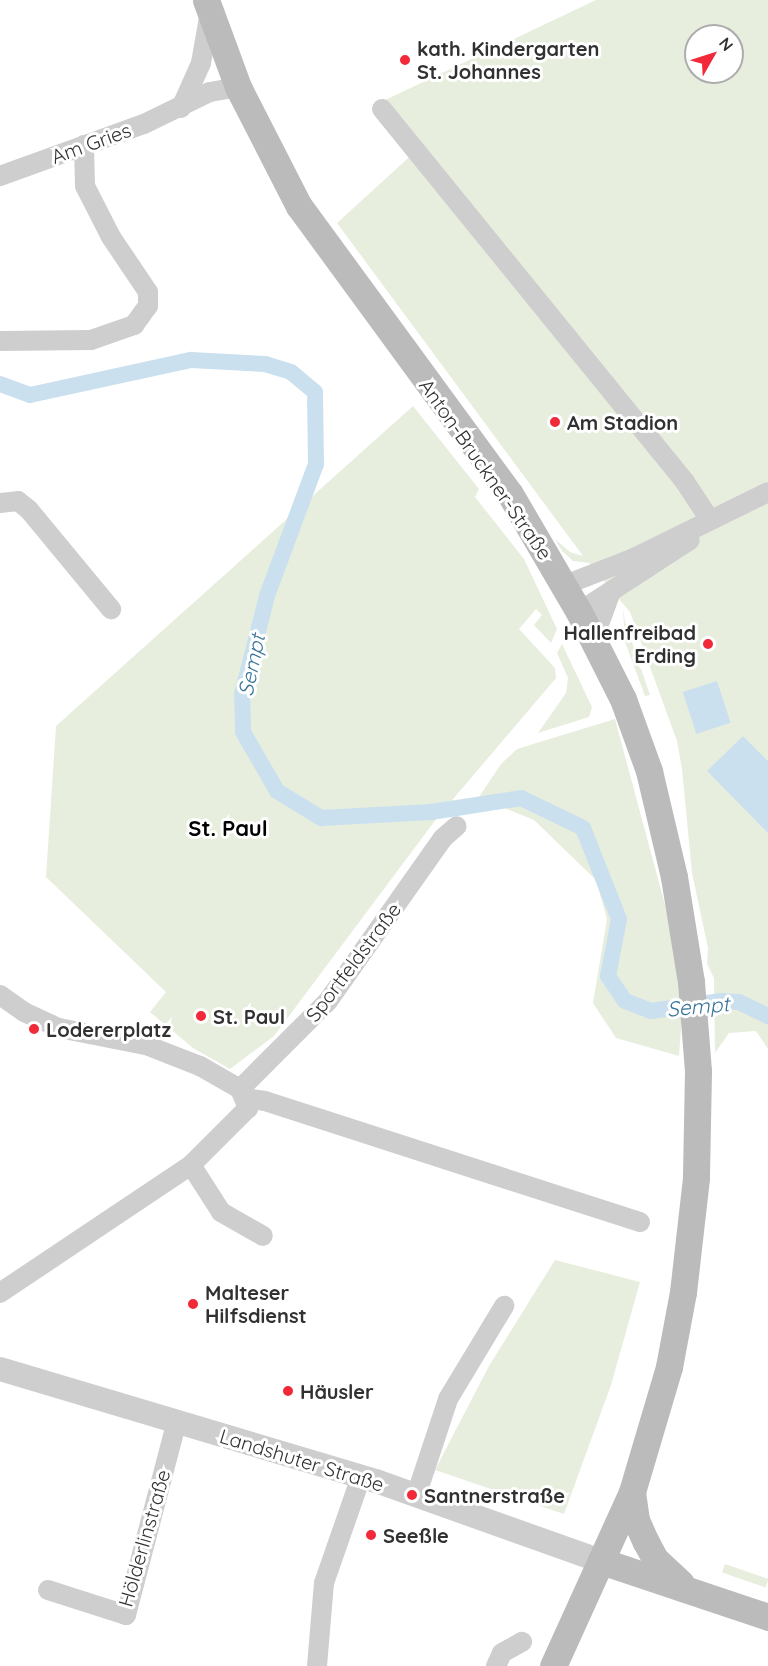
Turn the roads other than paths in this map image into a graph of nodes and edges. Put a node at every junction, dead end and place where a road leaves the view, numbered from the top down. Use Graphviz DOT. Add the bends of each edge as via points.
graph roads {
  1 [pos="208,6"];
  2 [pos="238,87"];
  3 [pos="181,108"];
  4 [pos="382,109"];
  5 [pos="84,145"];
  6 [pos="0,176"];
  7 [pos="0,341"];
  8 [pos="768,492"];
  9 [pos="0,503"];
  10 [pos="710,520"];
  11 [pos="565,585"];
  12 [pos="611,591"];
  13 [pos="111,609"];
  14 [pos="579,612"];
  15 [pos="600,650"];
  16 [pos="457,826"];
  17 [pos="0,995"];
  18 [pos="243,1094"];
  19 [pos="191,1165"];
  20 [pos="640,1222"];
  21 [pos="263,1236"];
  22 [pos="0,1293"];
  23 [pos="504,1306"];
  24 [pos="0,1369"];
  25 [pos="177,1421"];
  26 [pos="361,1477"];
  27 [pos="632,1492"];
  28 [pos="416,1496"];
  29 [pos="601,1561"];
  30 [pos="689,1589"];
  31 [pos="48,1590"];
  32 [pos="768,1617"];
  33 [pos="522,1642"];
  34 [pos="317,1666"];
  35 [pos="496,1666"];
  36 [pos="553,1666"];
  1 -- 2 [label="main road, Anton-Bruckner-Straße"];
  1 -- 3 [label="street" via="201,63"];
  2 -- 3 [label="street, Am Gries" via="210,92"];
  2 -- 11 [label="main road, Anton-Bruckner-Straße" via="261,137 314,229 465,431"];
  3 -- 5 [label="street, Am Gries"];
  4 -- 10 [label="street" via="685,482"];
  5 -- 6 [label="street, Am Gries"];
  5 -- 7 [label="street" via="85,186 111,237 148,292 148,306 134,325 91,340"];
  8 -- 10 [label="street"];
  9 -- 13 [label="street" via="18,501 29,510"];
  10 -- 11 [label="street" via="633,558"];
  10 -- 12 [label="street" via="672,554"];
  11 -- 14 [label="main road, Anton-Bruckner-Straße"];
  12 -- 14 [label="street"];
  12 -- 15 [label="street" via="598,627"];
  14 -- 15 [label="main road, Anton-Bruckner-Straße"];
  15 -- 27 [label="main road, Anton-Bruckner-Straße" via="623,699 654,788 674,877 694,1019 698,1127 690,1244 669,1367"];
  16 -- 18 [label="street, Sportfeldstraße" via="442,838 328,1001"];
  17 -- 18 [label="street" via="20,1010 59,1028 160,1049 200,1066"];
  18 -- 19 [label="street" via="248,1108 241,1119"];
  18 -- 20 [label="street"];
  19 -- 21 [label="street" via="221,1212"];
  19 -- 22 [label="street"];
  23 -- 28 [label="street" via="447,1400"];
  24 -- 25 [label="street, Landshuter Straße"];
  25 -- 26 [label="street, Landshuter Straße"];
  25 -- 31 [label="street, Hölderlinstraße" via="126,1615"];
  26 -- 28 [label="street, Landshuter Straße"];
  26 -- 34 [label="street" via="347,1508 324,1583"];
  27 -- 29 [label="main road, Anton-Bruckner-Straße"];
  27 -- 30 [label="main road" via="636,1520 655,1559"];
  28 -- 29 [label="street, Landshuter Straße"];
  29 -- 30 [label="main road"];
  29 -- 36 [label="main road, Anton-Bruckner-Straße"];
  30 -- 32 [label="main road"];
  33 -- 35 [label="street" via="502,1653"];
}
